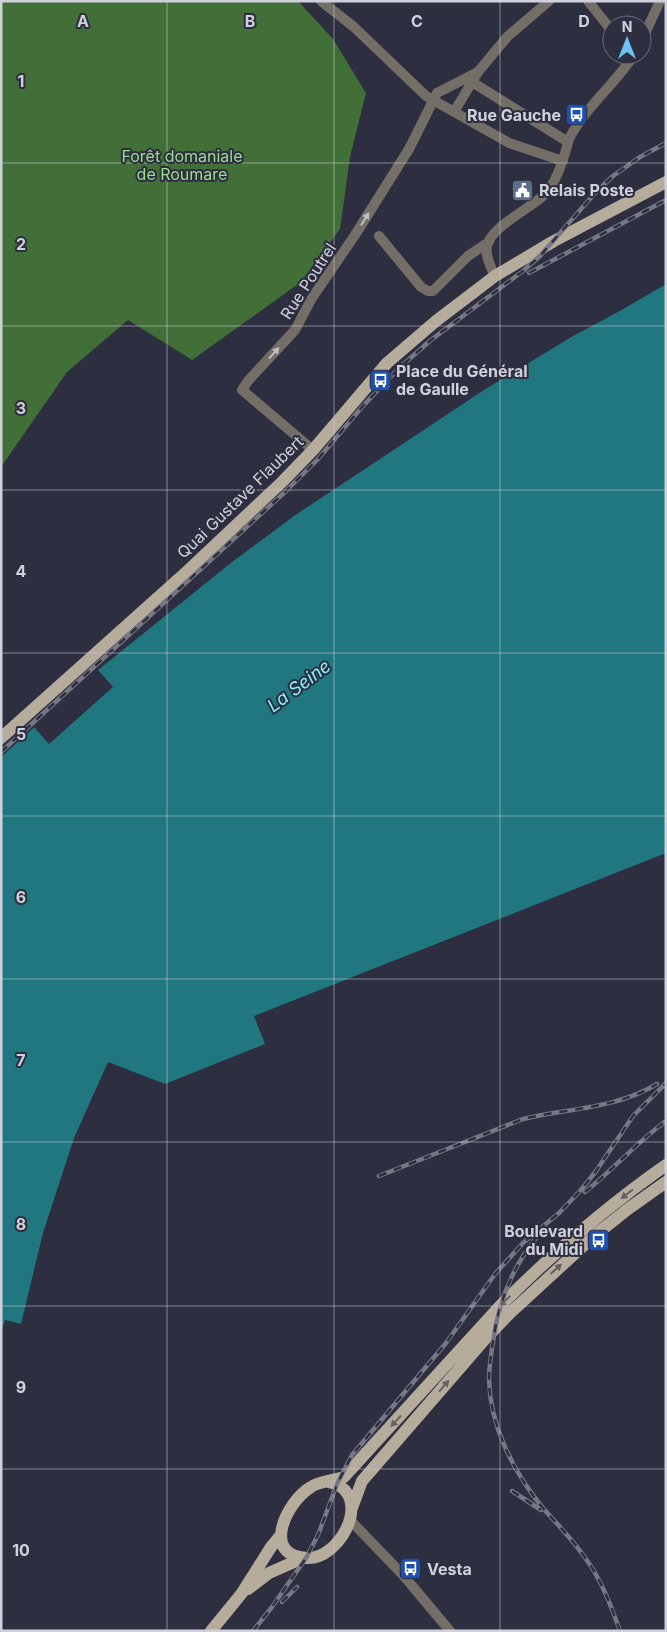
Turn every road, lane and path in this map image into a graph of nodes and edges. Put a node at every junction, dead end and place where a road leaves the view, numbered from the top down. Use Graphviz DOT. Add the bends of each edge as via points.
graph roads {
  1 [pos="320,1"];
  2 [pos="549,1"];
  3 [pos="588,1"];
  4 [pos="660,1"];
  5 [pos="602,18"];
  6 [pos="652,18"];
  7 [pos="626,65"];
  8 [pos="478,72"];
  9 [pos="472,82"];
  10 [pos="433,100"];
  11 [pos="454,112"];
  12 [pos="568,142"];
  13 [pos="563,161"];
  14 [pos="666,182"];
  15 [pos="379,236"];
  16 [pos="488,242"];
  17 [pos="495,276"];
  18 [pos="313,450"];
  19 [pos="1,738"];
  20 [pos="666,1165"];
  21 [pos="666,1182"];
  22 [pos="329,1482"];
  23 [pos="352,1508"];
  24 [pos="351,1521"];
  25 [pos="280,1536"];
  26 [pos="303,1558"];
  27 [pos="242,1593"];
  28 [pos="211,1631"];
  29 [pos="450,1631"];
  1 -- 10 [label="street" via="354,27"];
  2 -- 8 [label="street" via="507,38"];
  3 -- 5 [label="street"];
  4 -- 6 [label="street"];
  7 -- 12 [label="street" via="579,122"];
  8 -- 9 [label="street"];
  8 -- 10 [label="street" via="437,93"];
  9 -- 11 [label="street"];
  9 -- 12 [label="street"];
  10 -- 11 [label="street"];
  18 -- 10 [label="street, Rue Poutrel, one-way" via="242,390 295,330 312,298 356,235 409,149"];
  11 -- 13 [label="street" via="509,143"];
  12 -- 13 [label="street"];
  13 -- 16 [label="street" via="557,177 544,195 502,225"];
  14 -- 17 [label="main road, Quai Gustave Flaubert"];
  15 -- 16 [label="street" via="428,291 433,291 468,256"];
  16 -- 17 [label="street" via="488,255"];
  17 -- 18 [label="main road, Quai Gustave Flaubert" via="388,363"];
  18 -- 19 [label="main road, Quai Gustave Flaubert" via="182,576"];
  20 -- 22 [label="main road, one-way" via="598,1216 531,1275 344,1477"];
  23 -- 21 [label="main road, one-way" via="362,1481 510,1313 594,1236"];
  22 -- 23 [label="main road" via="340,1486 348,1495"];
  22 -- 25 [label="main road" via="312,1485 294,1501 282,1524"];
  23 -- 24 [label="main road"];
  24 -- 26 [label="main road" via="325,1555"];
  24 -- 29 [label="street" via="403,1575"];
  25 -- 26 [label="main road" via="288,1554"];
  25 -- 27 [label="main road"];
  26 -- 27 [label="main road" via="269,1573"];
  27 -- 28 [label="main road"];
}
